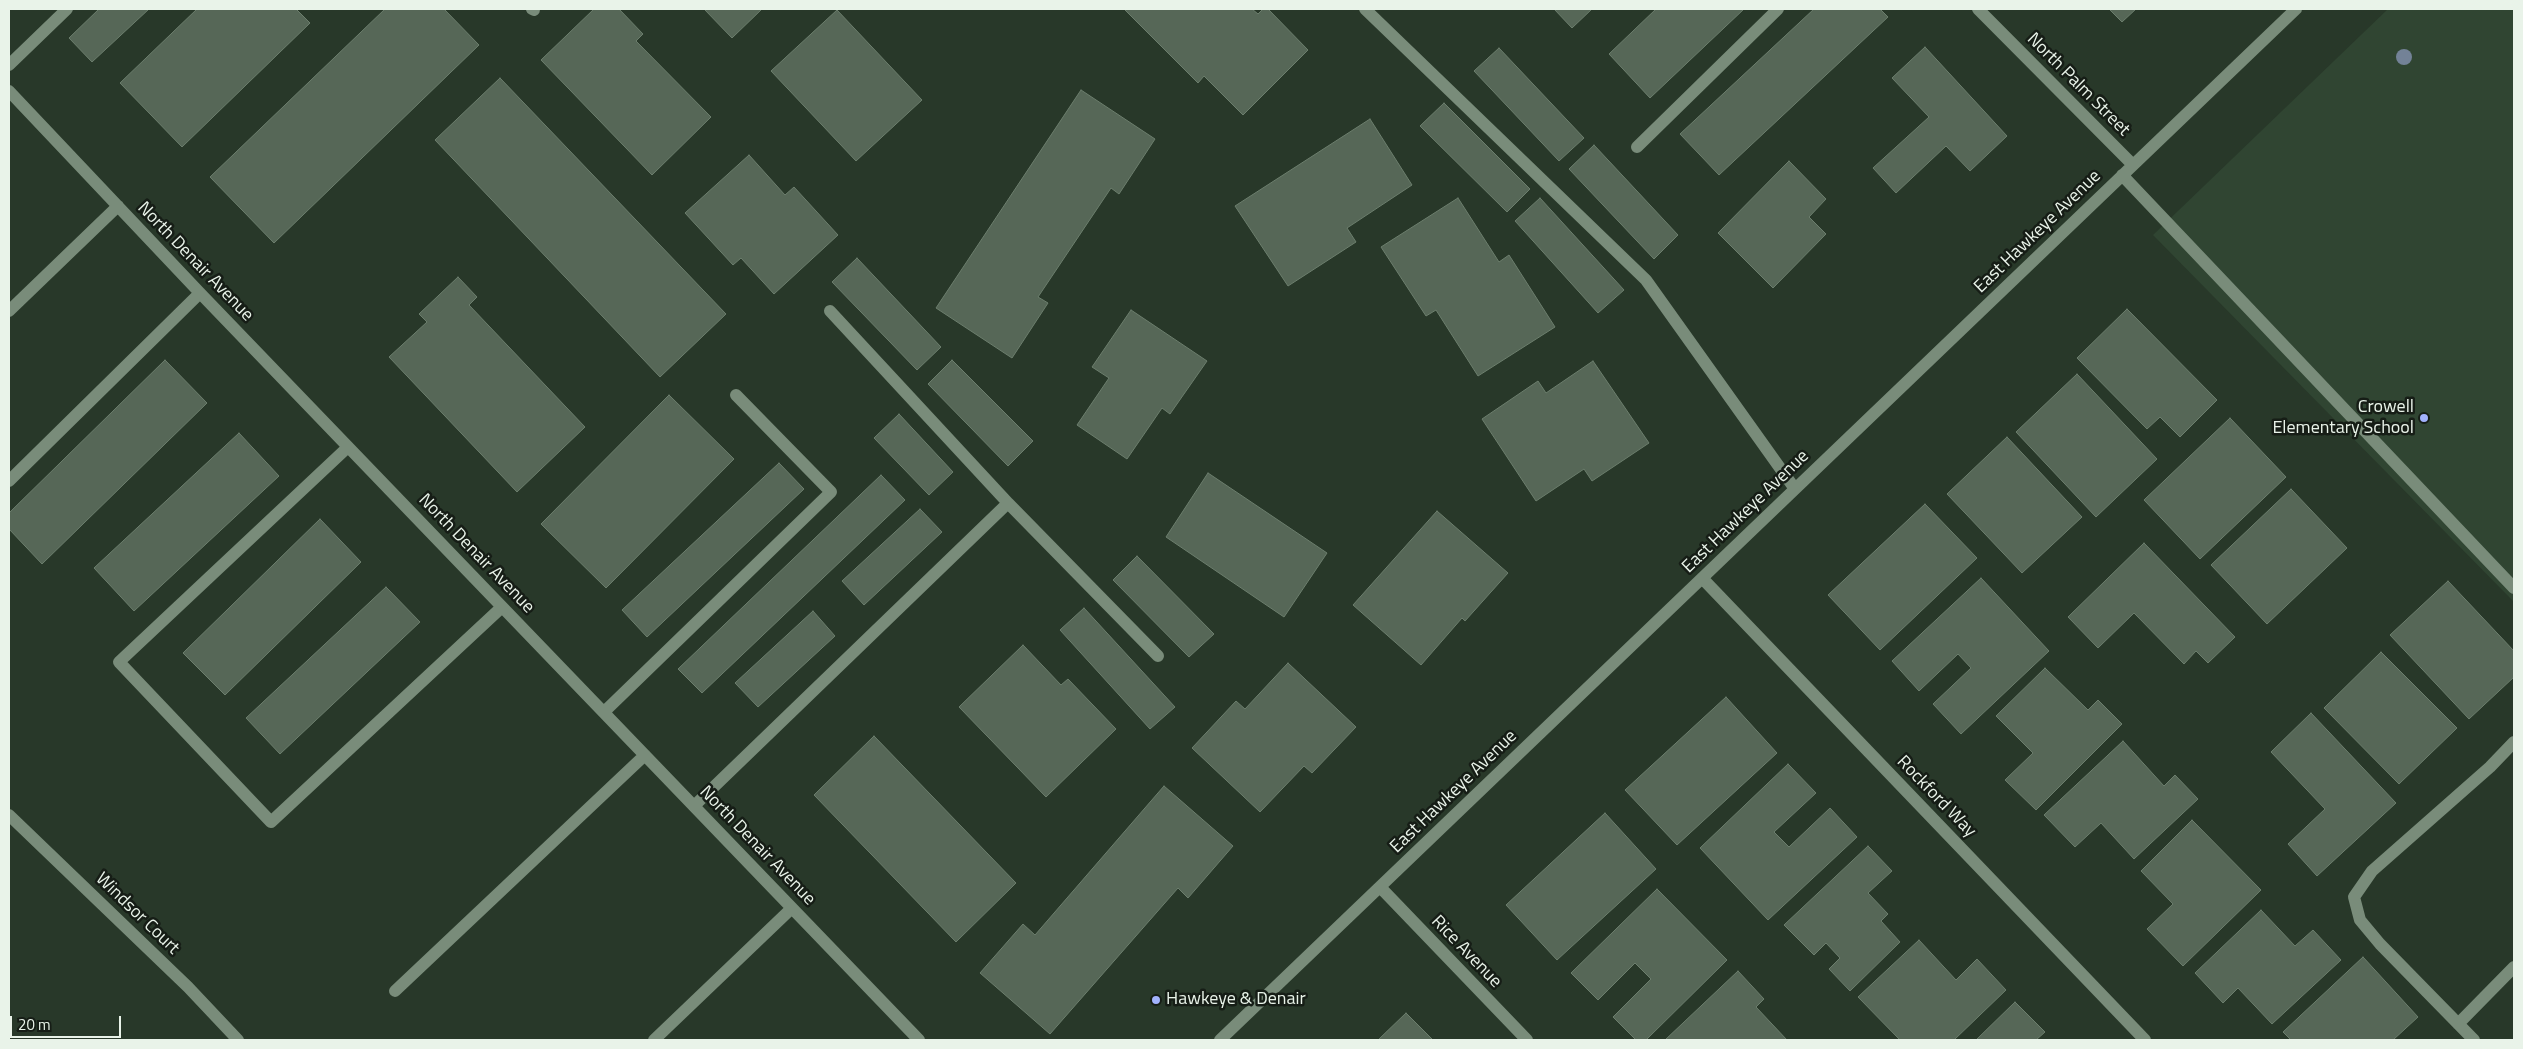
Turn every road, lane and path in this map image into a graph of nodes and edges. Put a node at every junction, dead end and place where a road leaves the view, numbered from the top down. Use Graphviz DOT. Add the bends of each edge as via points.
graph roads {
  1 [pos="67,9"];
  2 [pos="1365,9"];
  3 [pos="1778,9"];
  4 [pos="1978,9"];
  5 [pos="2296,9"];
  6 [pos="9,65"];
  7 [pos="9,91"];
  8 [pos="1637,147"];
  9 [pos="2132,165"];
  10 [pos="2122,176"];
  11 [pos="118,206"];
  12 [pos="200,293"];
  13 [pos="9,311"];
  14 [pos="830,311"];
  15 [pos="736,395"];
  16 [pos="348,447"];
  17 [pos="9,481"];
  18 [pos="1796,489"];
  19 [pos="1008,503"];
  20 [pos="1702,578"];
  21 [pos="2514,588"];
  22 [pos="502,607"];
  23 [pos="1158,656"];
  24 [pos="604,712"];
  25 [pos="2514,742"];
  26 [pos="645,755"];
  27 [pos="694,806"];
  28 [pos="9,815"];
  29 [pos="1380,887"];
  30 [pos="792,908"];
  31 [pos="2514,967"];
  32 [pos="396,992"];
  33 [pos="2458,1024"];
  34 [pos="238,1040"];
  35 [pos="654,1040"];
  36 [pos="919,1040"];
  37 [pos="1220,1040"];
  38 [pos="1527,1040"];
  39 [pos="2145,1040"];
  40 [pos="2474,1040"];
  1 -- 6 [label="street"];
  2 -- 18 [label="street" via="1646,280"];
  3 -- 8 [label="street"];
  4 -- 9 [label="street, North Palm Street"];
  5 -- 9 [label="street, East Hawkeye Avenue"];
  7 -- 11 [label="street, North Denair Avenue"];
  9 -- 10 [label="street, East Hawkeye Avenue"];
  10 -- 18 [label="street, East Hawkeye Avenue"];
  10 -- 21 [label="street"];
  11 -- 12 [label="street, North Denair Avenue"];
  11 -- 13 [label="street"];
  12 -- 16 [label="street, North Denair Avenue"];
  12 -- 17 [label="street"];
  14 -- 19 [label="street"];
  15 -- 24 [label="street" via="831,492"];
  16 -- 22 [label="street, North Denair Avenue"];
  16 -- 22 [label="street" via="119,662 264,815 271,822"];
  18 -- 20 [label="street, East Hawkeye Avenue"];
  19 -- 23 [label="street"];
  19 -- 27 [label="street"];
  20 -- 29 [label="street, East Hawkeye Avenue"];
  20 -- 39 [label="street, Rockford Way"];
  22 -- 24 [label="street, North Denair Avenue"];
  24 -- 26 [label="street, North Denair Avenue"];
  25 -- 33 [label="street" via="2372,871 2354,897 2360,920"];
  26 -- 27 [label="street, North Denair Avenue"];
  26 -- 32 [label="street"];
  27 -- 30 [label="street, North Denair Avenue"];
  28 -- 34 [label="street, Windsor Court" via="188,987"];
  29 -- 37 [label="street, East Hawkeye Avenue"];
  29 -- 38 [label="street, Rice Avenue"];
  30 -- 35 [label="street"];
  30 -- 36 [label="street, North Denair Avenue"];
  31 -- 33 [label="street"];
  33 -- 40 [label="street"];
}
